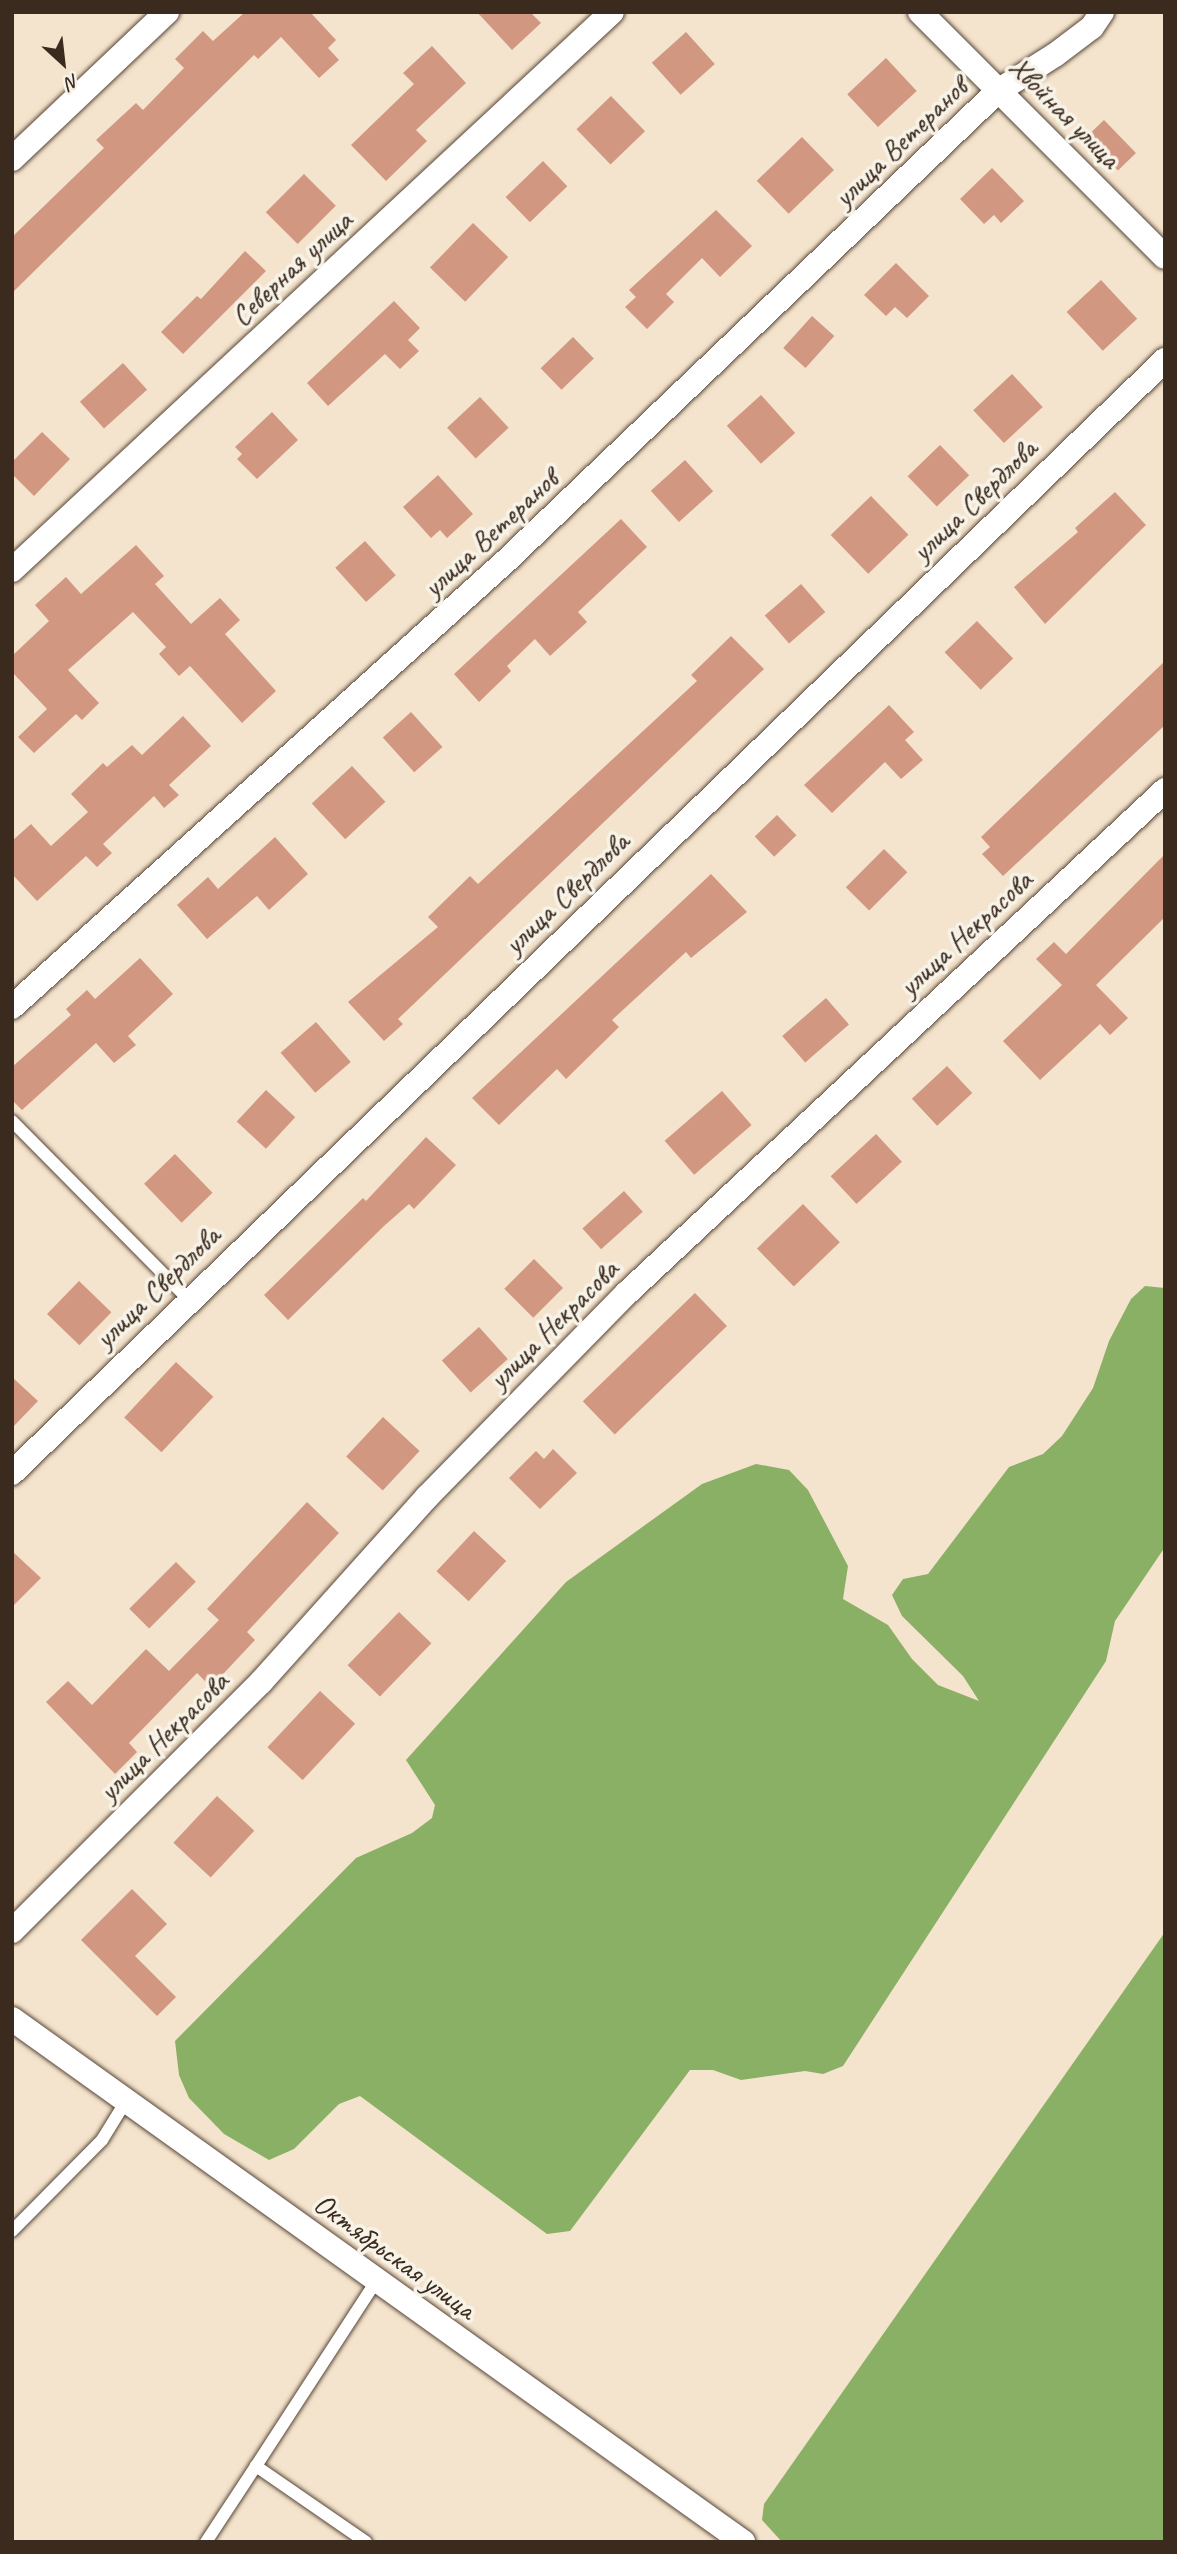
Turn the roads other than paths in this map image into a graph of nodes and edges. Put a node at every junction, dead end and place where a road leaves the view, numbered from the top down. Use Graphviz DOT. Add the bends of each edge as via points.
graph roads {
  1 [pos="167,12"];
  2 [pos="612,12"];
  3 [pos="920,12"];
  4 [pos="1102,12"];
  5 [pos="998,91"];
  6 [pos="12,159"];
  7 [pos="1165,257"];
  8 [pos="1165,360"];
  9 [pos="12,570"];
  10 [pos="1165,790"];
  11 [pos="12,1007"];
  12 [pos="12,1121"];
  13 [pos="188,1299"];
  14 [pos="12,1473"];
  15 [pos="12,1931"];
  16 [pos="12,2019"];
  17 [pos="126,2101"];
  18 [pos="12,2231"];
  19 [pos="376,2281"];
  20 [pos="256,2466"];
  21 [pos="206,2542"];
  22 [pos="366,2542"];
  23 [pos="743,2542"];
  1 -- 6 [label="street"];
  2 -- 9 [label="street, Северная улица"];
  3 -- 5 [label="street, Хвойная улица"];
  4 -- 5 [label="street, улица Ветеранов" via="1092,27"];
  5 -- 7 [label="street, Хвойная улица"];
  5 -- 11 [label="street, улица Ветеранов" via="508,560"];
  8 -- 13 [label="street, улица Свердлова"];
  10 -- 15 [label="street, улица Некрасова" via="627,1293 427,1497 261,1682"];
  12 -- 13 [label="lane"];
  13 -- 14 [label="street, улица Свердлова"];
  16 -- 17 [label="street, Октябрьская улица"];
  17 -- 18 [label="lane" via="102,2140"];
  17 -- 19 [label="street, Октябрьская улица"];
  19 -- 20 [label="lane"];
  19 -- 23 [label="street, Октябрьская улица"];
  20 -- 21 [label="lane"];
  20 -- 22 [label="lane"];
}
